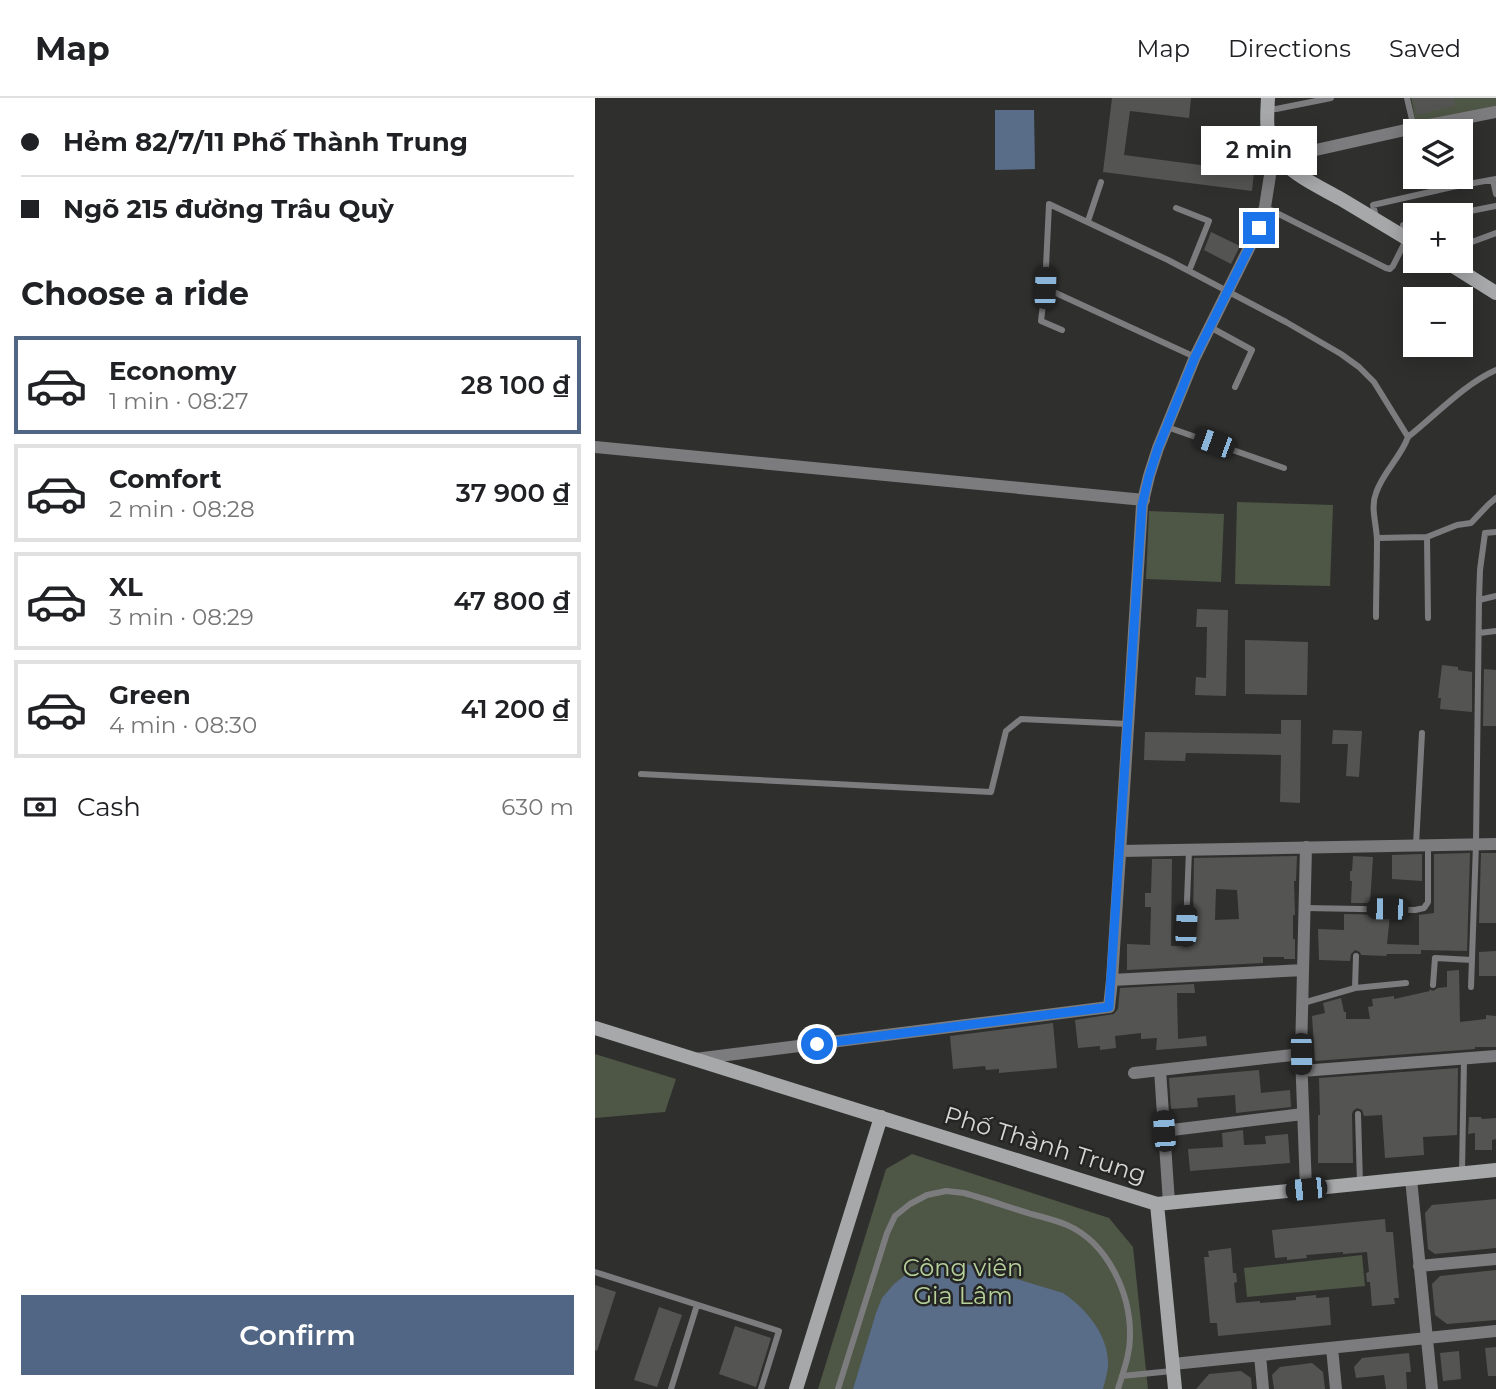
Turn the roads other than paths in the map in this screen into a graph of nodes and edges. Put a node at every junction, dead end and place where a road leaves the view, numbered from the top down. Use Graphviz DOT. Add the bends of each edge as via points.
graph roads {
  1 [pos="1331,98"];
  2 [pos="1406,98"];
  3 [pos="1268,104"];
  4 [pos="1496,112"];
  5 [pos="1412,119"];
  6 [pos="1460,119"];
  7 [pos="1403,130"];
  8 [pos="1277,154"];
  9 [pos="1495,179"];
  10 [pos="1101,182"];
  11 [pos="1496,194"];
  12 [pos="1496,206"];
  13 [pos="1265,207"];
  14 [pos="1176,208"];
  15 [pos="1473,210"];
  16 [pos="1088,221"];
  17 [pos="1377,221"];
  18 [pos="1496,233"];
  19 [pos="1403,236"];
  20 [pos="1473,242"];
  21 [pos="1403,252"];
  22 [pos="1189,271"];
  23 [pos="1465,273"];
  24 [pos="1045,288"];
  25 [pos="1494,291"];
  26 [pos="1227,292"];
  27 [pos="1210,327"];
  28 [pos="1062,330"];
  29 [pos="1195,357"];
  30 [pos="1496,370"];
  31 [pos="1235,387"];
  32 [pos="1167,427"];
  33 [pos="1408,437"];
  34 [pos="595,447"];
  35 [pos="1284,468"];
  36 [pos="1496,498"];
  37 [pos="1144,500"];
  38 [pos="1477,525"];
  39 [pos="1485,533"];
  40 [pos="1496,533"];
  41 [pos="1427,537"];
  42 [pos="1377,538"];
  43 [pos="1496,597"];
  44 [pos="1479,600"];
  45 [pos="1376,617"];
  46 [pos="1428,618"];
  47 [pos="1496,631"];
  48 [pos="1479,634"];
  49 [pos="1128,724"];
  50 [pos="1422,733"];
  51 [pos="641,774"];
  52 [pos="1476,844"];
  53 [pos="1496,844"];
  54 [pos="1422,845"];
  55 [pos="1306,847"];
  56 [pos="1189,850"];
  57 [pos="1120,851"];
  58 [pos="1304,908"];
  59 [pos="1186,926"];
  60 [pos="1356,956"];
  61 [pos="1472,960"];
  62 [pos="1303,971"];
  63 [pos="1112,979"];
  64 [pos="1406,983"];
  65 [pos="1433,985"];
  66 [pos="1471,987"];
  67 [pos="1355,988"];
  68 [pos="1303,1003"];
  69 [pos="595,1028"];
  70 [pos="1301,1054"];
  71 [pos="1496,1056"];
  72 [pos="694,1059"];
  73 [pos="1464,1059"];
  74 [pos="1160,1070"];
  75 [pos="1302,1071"];
  76 [pos="1134,1073"];
  77 [pos="1303,1114"];
  78 [pos="1358,1114"];
  79 [pos="881,1117"];
  80 [pos="1164,1131"];
  81 [pos="1496,1170"];
  82 [pos="1462,1174"];
  83 [pos="1411,1179"];
  84 [pos="1360,1184"];
  85 [pos="1306,1189"];
  86 [pos="1163,1203"];
  87 [pos="1496,1259"];
  88 [pos="1419,1266"];
  89 [pos="595,1272"];
  90 [pos="697,1305"];
  91 [pos="1496,1331"];
  92 [pos="1427,1338"];
  93 [pos="1332,1348"];
  94 [pos="1260,1355"];
  95 [pos="1173,1367"];
  96 [pos="1122,1376"];
  97 [pos="671,1389"];
  98 [pos="761,1389"];
  99 [pos="796,1389"];
  100 [pos="838,1389"];
  101 [pos="1118,1389"];
  102 [pos="1175,1389"];
  103 [pos="1263,1389"];
  104 [pos="1336,1389"];
  105 [pos="1432,1389"];
  1 -- 3 [label="lane" via="1276,109"];
  2 -- 5 [label="lane"];
  3 -- 8 [label="main road" via="1268,133"];
  4 -- 6 [label="street"];
  7 -- 8 [label="street"];
  8 -- 13 [label="street"];
  8 -- 17 [label="main road" via="1305,178"];
  9 -- 11 [label="lane"];
  9 -- 17 [label="lane" via="1373,205"];
  10 -- 16 [label="lane"];
  12 -- 15 [label="lane"];
  13 -- 21 [label="lane" via="1386,268"];
  13 -- 26 [label="street"];
  14 -- 22 [label="lane" via="1209,222"];
  16 -- 22 [label="lane"];
  16 -- 24 [label="lane" via="1049,204"];
  17 -- 19 [label="main road"];
  18 -- 20 [label="lane"];
  22 -- 26 [label="lane"];
  23 -- 25 [label="main road"];
  24 -- 28 [label="lane" via="1041,321"];
  24 -- 29 [label="lane"];
  26 -- 27 [label="street"];
  26 -- 33 [label="lane" via="1359,367 1374,382"];
  27 -- 29 [label="street"];
  27 -- 31 [label="lane" via="1252,350"];
  29 -- 32 [label="street"];
  30 -- 33 [label="lane"];
  32 -- 35 [label="lane"];
  32 -- 37 [label="street"];
  33 -- 42 [label="lane" via="1375,495"];
  34 -- 37 [label="street"];
  36 -- 38 [label="lane"];
  37 -- 49 [label="street"];
  38 -- 39 [label="lane"];
  38 -- 41 [label="lane" via="1457,525"];
  39 -- 40 [label="lane"];
  39 -- 44 [label="lane"];
  41 -- 42 [label="lane"];
  41 -- 46 [label="lane"];
  42 -- 45 [label="lane"];
  43 -- 44 [label="lane"];
  44 -- 48 [label="lane"];
  47 -- 48 [label="lane"];
  48 -- 52 [label="lane"];
  49 -- 51 [label="lane" via="1021,719 1006,731 991,792"];
  49 -- 57 [label="street"];
  50 -- 54 [label="lane"];
  52 -- 53 [label="street"];
  52 -- 54 [label="street"];
  52 -- 61 [label="lane"];
  54 -- 55 [label="street"];
  54 -- 58 [label="lane" via="1428,893 1424,908"];
  55 -- 56 [label="street"];
  55 -- 58 [label="street"];
  56 -- 57 [label="street"];
  56 -- 59 [label="lane"];
  57 -- 63 [label="street"];
  58 -- 62 [label="street"];
  60 -- 67 [label="lane"];
  61 -- 65 [label="lane" via="1435,958"];
  61 -- 66 [label="lane"];
  62 -- 63 [label="street"];
  62 -- 68 [label="street"];
  63 -- 72 [label="street" via="1109,1007"];
  64 -- 67 [label="lane"];
  67 -- 68 [label="lane"];
  68 -- 70 [label="street"];
  69 -- 72 [label="main road, Phố Thành Trung"];
  70 -- 74 [label="street"];
  70 -- 75 [label="street"];
  71 -- 73 [label="street"];
  72 -- 79 [label="main road, Phố Thành Trung"];
  73 -- 75 [label="street"];
  73 -- 82 [label="lane"];
  74 -- 76 [label="street"];
  74 -- 80 [label="street"];
  75 -- 77 [label="street"];
  77 -- 80 [label="street"];
  77 -- 85 [label="street"];
  78 -- 84 [label="lane"];
  79 -- 86 [label="main road, Phố Thành Trung"];
  79 -- 99 [label="main road"];
  80 -- 86 [label="street"];
  81 -- 82 [label="main road, Phố Thành Trung"];
  82 -- 83 [label="main road, Phố Thành Trung"];
  83 -- 84 [label="main road, Phố Thành Trung"];
  83 -- 88 [label="street"];
  84 -- 85 [label="main road, Phố Thành Trung"];
  85 -- 86 [label="main road, Phố Thành Trung"];
  86 -- 95 [label="main road"];
  87 -- 88 [label="street"];
  88 -- 92 [label="street"];
  89 -- 90 [label="lane"];
  90 -- 97 [label="lane"];
  90 -- 98 [label="lane" via="779,1332"];
  91 -- 92 [label="street"];
  92 -- 93 [label="street"];
  92 -- 105 [label="street"];
  93 -- 94 [label="street"];
  93 -- 104 [label="street"];
  94 -- 95 [label="street"];
  94 -- 103 [label="street"];
  95 -- 96 [label="lane"];
  95 -- 102 [label="main road"];
  96 -- 100 [label="lane" via="1131,1339 1125,1296 1117,1275 1089,1239 1068,1226 946,1191 927,1195 895,1216"];
  96 -- 101 [label="lane"];
}
